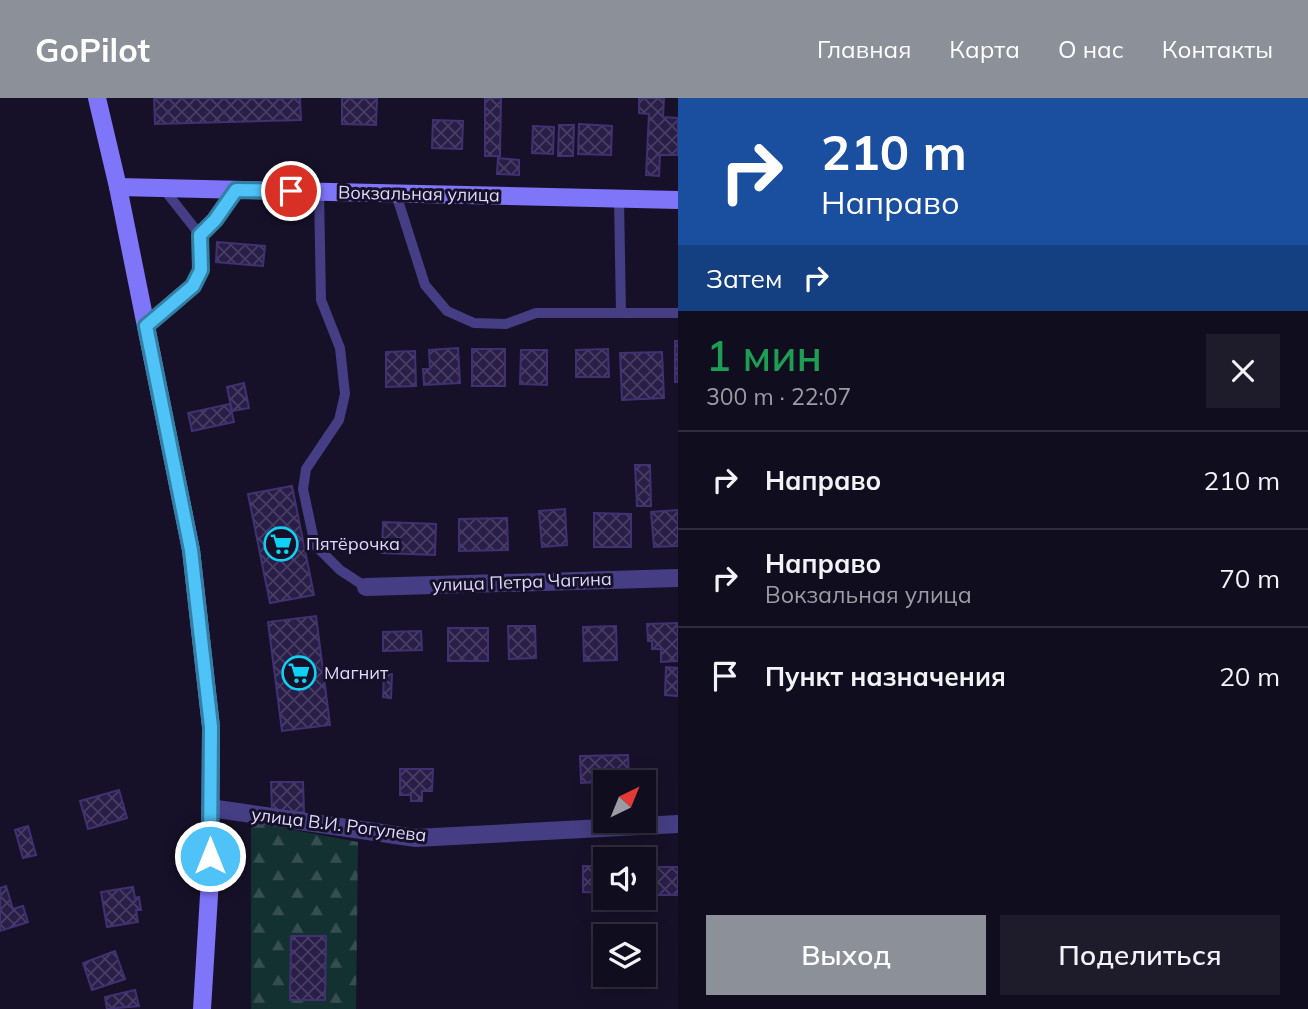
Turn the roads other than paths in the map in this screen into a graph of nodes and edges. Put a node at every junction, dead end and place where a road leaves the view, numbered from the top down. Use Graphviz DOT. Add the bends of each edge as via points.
graph roads {
  1 [pos="97,98"];
  2 [pos="118,187"];
  3 [pos="163,188"];
  4 [pos="236,190"];
  5 [pos="319,192"];
  6 [pos="396,194"];
  7 [pos="619,199"];
  8 [pos="678,200"];
  9 [pos="200,235"];
  10 [pos="621,313"];
  11 [pos="678,313"];
  12 [pos="146,326"];
  13 [pos="678,578"];
  14 [pos="366,587"];
  15 [pos="210,808"];
  16 [pos="678,824"];
  17 [pos="202,1009"];
  1 -- 2 [label="street"];
  2 -- 3 [label="street, Вокзальная улица"];
  2 -- 12 [label="street"];
  3 -- 4 [label="street, Вокзальная улица"];
  3 -- 9 [label="lane"];
  4 -- 5 [label="street, Вокзальная улица"];
  4 -- 9 [label="lane"];
  5 -- 6 [label="street, Вокзальная улица"];
  5 -- 14 [label="lane" via="321,300 340,348 345,394 339,420 306,469 303,489 315,545"];
  6 -- 7 [label="street, Вокзальная улица"];
  6 -- 10 [label="lane" via="425,285 447,311 474,323 506,324 536,313"];
  7 -- 8 [label="street, Вокзальная улица"];
  7 -- 10 [label="lane"];
  9 -- 12 [label="lane" via="201,270 193,286"];
  10 -- 11 [label="lane"];
  12 -- 15 [label="street" via="191,550 211,727"];
  13 -- 14 [label="street, улица Петра Чагина"];
  15 -- 16 [label="street, улица В.И. Рогулева" via="416,838"];
  15 -- 17 [label="street"];
}
